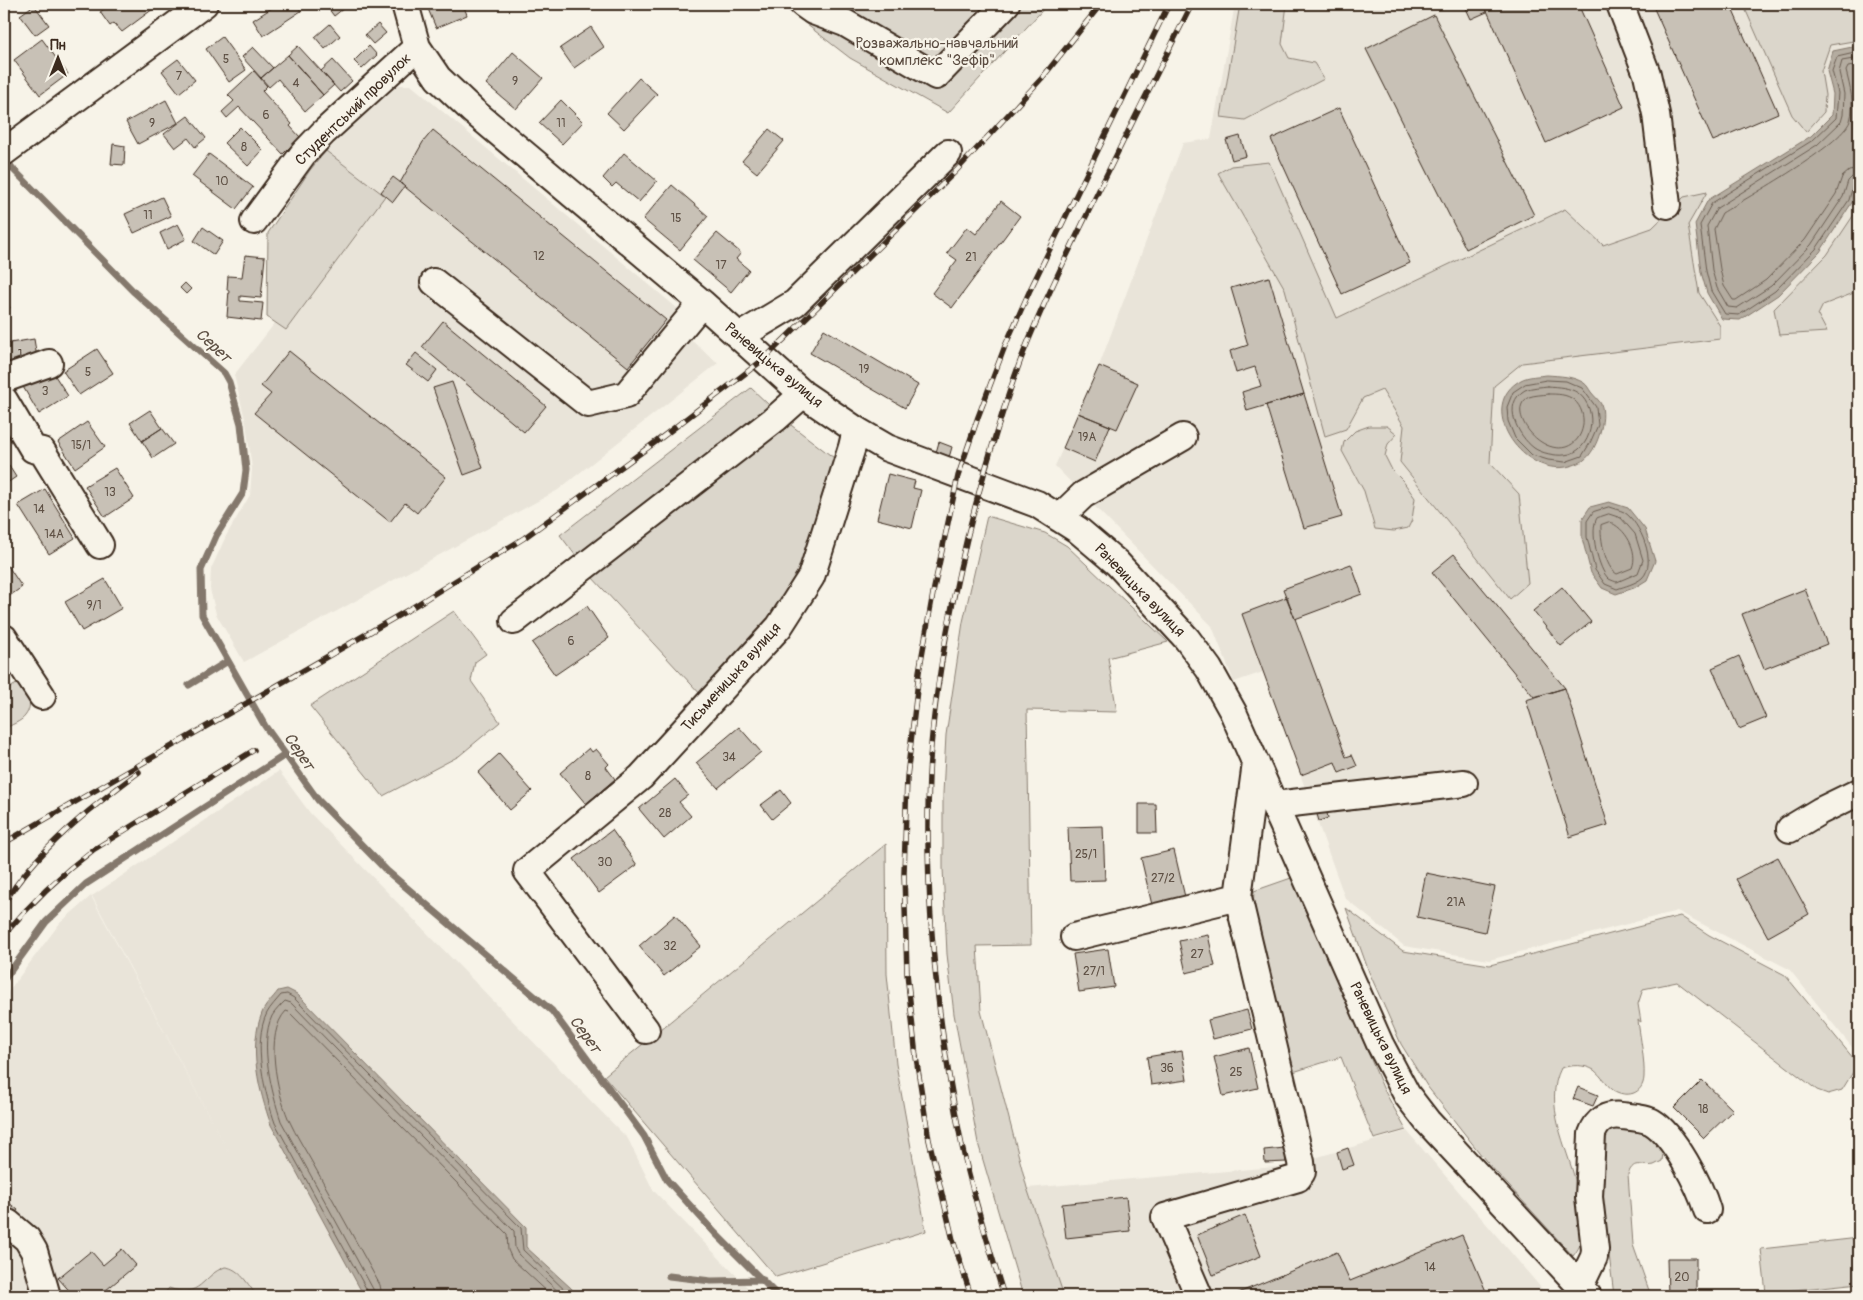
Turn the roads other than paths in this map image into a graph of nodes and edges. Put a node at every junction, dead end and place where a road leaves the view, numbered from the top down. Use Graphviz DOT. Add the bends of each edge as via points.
graph roads {
  1 [pos="204,4"];
  2 [pos="405,4"];
  3 [pos="802,4"];
  4 [pos="1006,4"];
  5 [pos="1620,4"];
  6 [pos="418,47"];
  7 [pos="12,146"];
  8 [pos="948,153"];
  9 [pos="1667,205"];
  10 [pos="254,221"];
  11 [pos="434,282"];
  12 [pos="702,303"];
  13 [pos="740,336"];
  14 [pos="49,363"];
  15 [pos="4,379"];
  16 [pos="803,394"];
  17 [pos="4,400"];
  18 [pos="856,430"];
  19 [pos="1183,437"];
  20 [pos="1059,518"];
  21 [pos="100,545"];
  22 [pos="514,621"];
  23 [pos="4,638"];
  24 [pos="42,696"];
  25 [pos="1256,762"];
  26 [pos="1464,783"];
  27 [pos="1859,792"];
  28 [pos="1275,805"];
  29 [pos="1790,828"];
  30 [pos="1238,897"];
  31 [pos="1074,937"];
  32 [pos="646,1030"];
  33 [pos="1707,1210"];
  34 [pos="8,1223"];
  35 [pos="1584,1291"];
  36 [pos="45,1295"];
  37 [pos="1199,1296"];
  1 -- 7 [label="street"];
  2 -- 6 [label="street, Раневицька вулиця"];
  3 -- 4 [label="street" via="845,23 936,76"];
  5 -- 9 [label="street" via="1647,74 1656,114"];
  6 -- 10 [label="street, Студентський провулок" via="303,154"];
  6 -- 12 [label="street, Раневицька вулиця" via="438,78 473,111"];
  8 -- 13 [label="street" via="795,303"];
  11 -- 12 [label="street" via="588,404 626,395"];
  12 -- 13 [label="street, Раневицька вулиця"];
  13 -- 16 [label="street, Раневицька вулиця"];
  14 -- 15 [label="street"];
  16 -- 18 [label="street, Раневицька вулиця"];
  16 -- 22 [label="street"];
  17 -- 21 [label="street" via="33,449 42,451"];
  18 -- 20 [label="street, Раневицька вулиця" via="887,448 1037,504"];
  18 -- 32 [label="street, Тисьменицька вулиця" via="811,577 779,627 641,777 527,871"];
  19 -- 20 [label="street" via="1084,495"];
  20 -- 25 [label="street, Раневицька вулиця" via="1117,563 1187,639 1209,669"];
  23 -- 24 [label="street"];
  25 -- 28 [label="street, Раневицька вулиця"];
  25 -- 30 [label="street"];
  26 -- 28 [label="street"];
  27 -- 29 [label="street"];
  28 -- 35 [label="street, Раневицька вулиця" via="1380,1044 1407,1095 1450,1147"];
  30 -- 31 [label="street"];
  30 -- 37 [label="street" via="1302,1172 1298,1178 1165,1217"];
  33 -- 35 [label="street" via="1694,1178 1674,1146 1652,1122 1619,1116 1604,1118 1592,1134 1589,1178 1595,1249"];
  34 -- 36 [label="street" via="27,1239 34,1250"];
}
